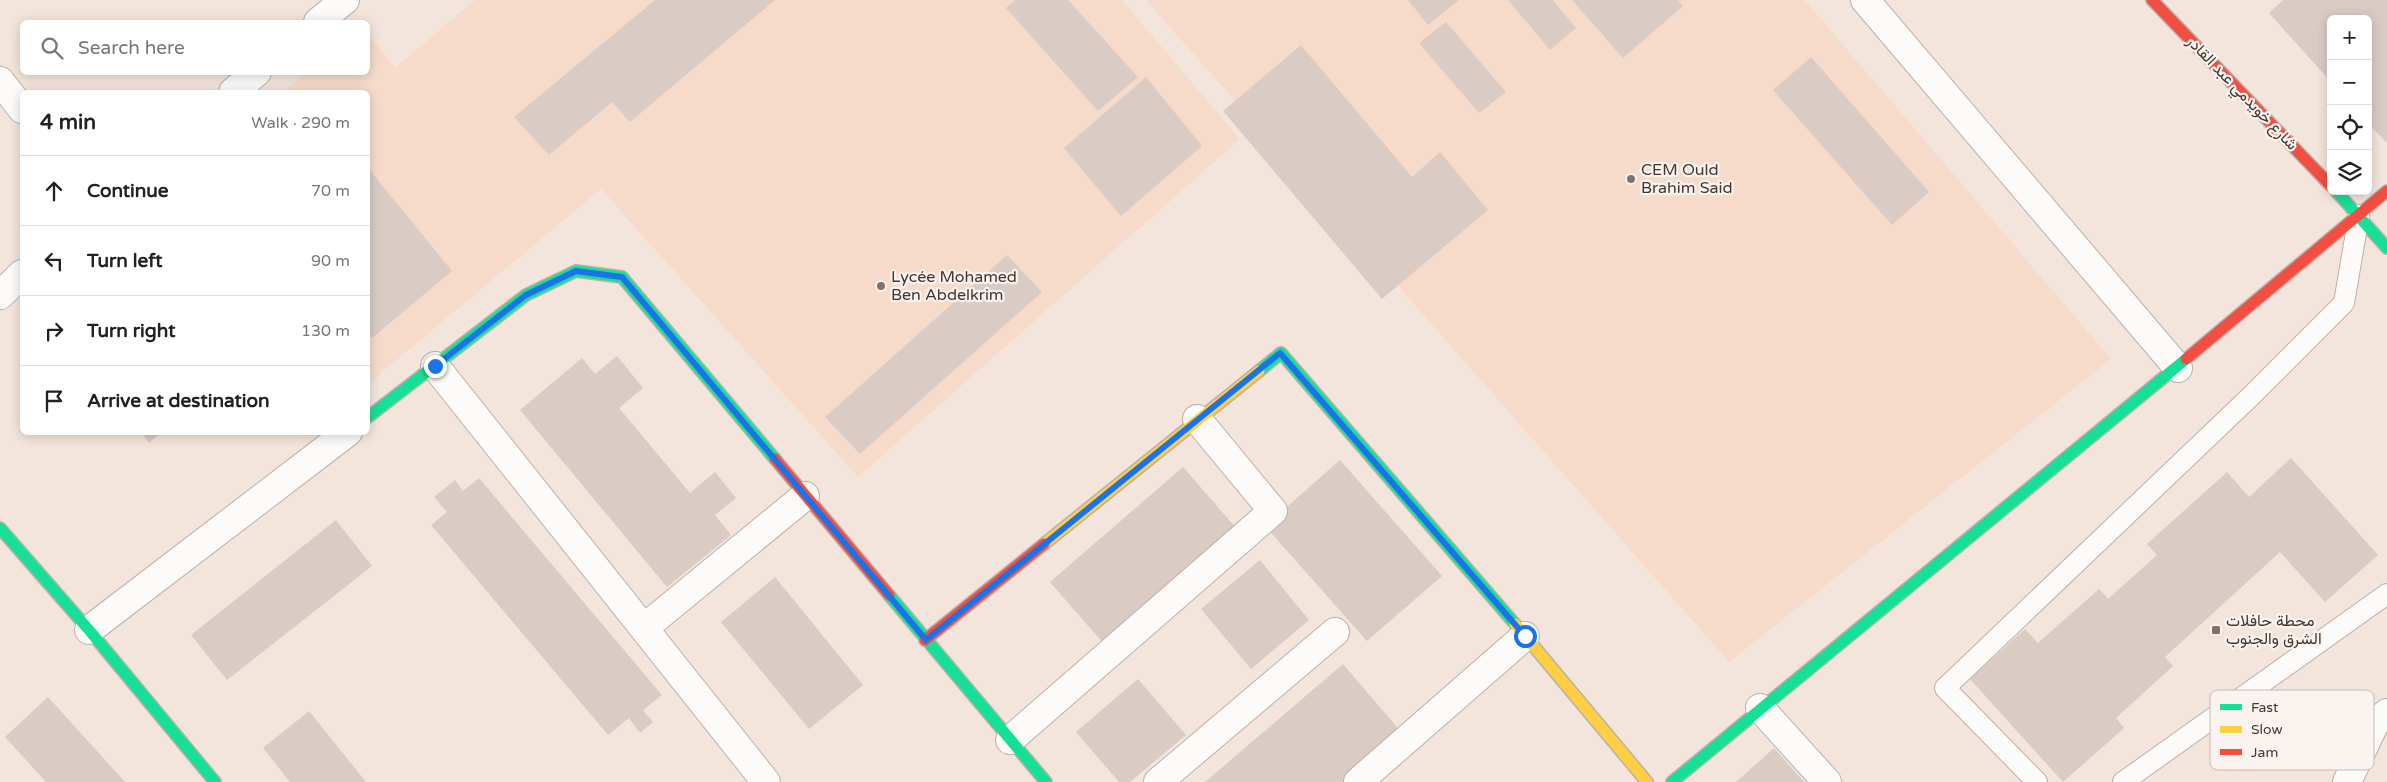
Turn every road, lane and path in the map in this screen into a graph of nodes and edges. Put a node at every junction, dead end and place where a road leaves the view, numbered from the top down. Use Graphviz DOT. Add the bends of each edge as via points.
graph roads {
  1 [pos="345,0"];
  2 [pos="1865,0"];
  3 [pos="2152,0"];
  4 [pos="320,20"];
  5 [pos="254,75"];
  6 [pos="0,82"];
  7 [pos="236,90"];
  8 [pos="20,107"];
  9 [pos="2327,182"];
  10 [pos="2387,191"];
  11 [pos="2340,195"];
  12 [pos="2359,215"];
  13 [pos="2387,248"];
  14 [pos="20,276"];
  15 [pos="0,295"];
  16 [pos="435,366"];
  17 [pos="2178,368"];
  18 [pos="370,415"];
  19 [pos="1198,419"];
  20 [pos="344,435"];
  21 [pos="805,496"];
  22 [pos="0,528"];
  23 [pos="2387,594"];
  24 [pos="644,628"];
  25 [pos="89,630"];
  26 [pos="1335,632"];
  27 [pos="1525,636"];
  28 [pos="926,640"];
  29 [pos="2252,690"];
  30 [pos="1760,708"];
  31 [pos="2387,713"];
  32 [pos="2210,720"];
  33 [pos="2374,725"];
  34 [pos="1010,740"];
  35 [pos="2353,770"];
  36 [pos="759,780"];
  37 [pos="215,782"];
  38 [pos="1046,782"];
  39 [pos="1158,782"];
  40 [pos="1358,782"];
  41 [pos="1647,782"];
  42 [pos="1672,782"];
  43 [pos="1828,782"];
  44 [pos="2037,782"];
  45 [pos="2123,782"];
  46 [pos="2347,782"];
  1 -- 4 [label="street"];
  2 -- 17 [label="street"];
  3 -- 9 [label="street, شارع خويدمي عبد القادر"];
  5 -- 7 [label="street"];
  6 -- 8 [label="street"];
  10 -- 12 [label="street"];
  11 -- 12 [label="street"];
  12 -- 13 [label="street"];
  12 -- 17 [label="street"];
  12 -- 44 [label="lane" via="2344,303 1945,688"];
  14 -- 15 [label="street"];
  16 -- 18 [label="street"];
  16 -- 21 [label="street" via="526,295 576,271 622,277"];
  16 -- 24 [label="street"];
  17 -- 30 [label="street"];
  19 -- 27 [label="street" via="1280,353"];
  19 -- 28 [label="street"];
  19 -- 34 [label="street" via="1273,511"];
  20 -- 25 [label="street"];
  21 -- 24 [label="street"];
  21 -- 28 [label="street"];
  22 -- 25 [label="street"];
  23 -- 29 [label="lane"];
  24 -- 36 [label="street"];
  25 -- 37 [label="street"];
  26 -- 39 [label="street"];
  27 -- 40 [label="street"];
  27 -- 41 [label="street"];
  28 -- 34 [label="street"];
  30 -- 42 [label="street"];
  30 -- 43 [label="street"];
  31 -- 33 [label="street"];
  32 -- 45 [label="lane"];
  34 -- 38 [label="street"];
  35 -- 46 [label="street"];
}
